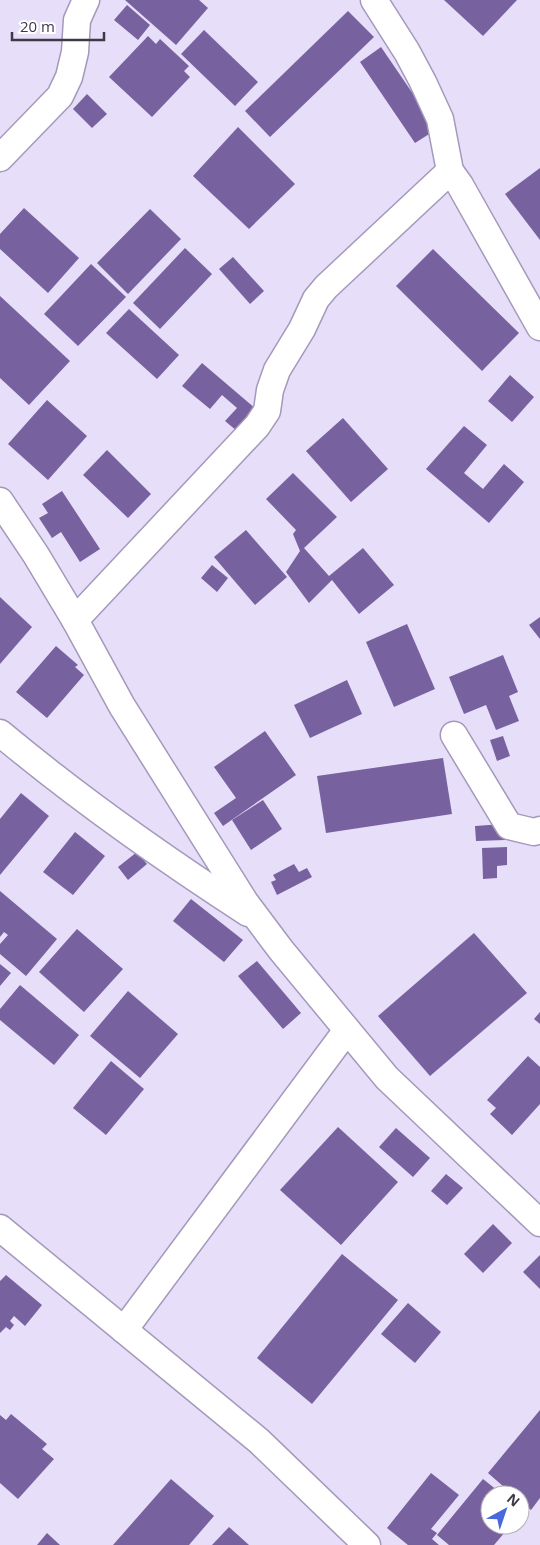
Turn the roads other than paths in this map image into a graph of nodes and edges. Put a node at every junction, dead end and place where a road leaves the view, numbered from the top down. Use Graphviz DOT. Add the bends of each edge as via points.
graph roads {
  1 [pos="86,0"];
  2 [pos="374,0"];
  3 [pos="0,158"];
  4 [pos="450,171"];
  5 [pos="540,327"];
  6 [pos="0,501"];
  7 [pos="75,620"];
  8 [pos="0,733"];
  9 [pos="454,734"];
  10 [pos="540,830"];
  11 [pos="258,920"];
  12 [pos="348,1030"];
  13 [pos="540,1223"];
  14 [pos="0,1228"];
  15 [pos="124,1330"];
  16 [pos="367,1545"];
  1 -- 3 [label="street" via="77,20 69,77 60,96"];
  2 -- 4 [label="street" via="407,52 440,119"];
  4 -- 5 [label="street"];
  4 -- 7 [label="street" via="326,287 283,357 270,390 267,410 257,426"];
  6 -- 7 [label="street"];
  7 -- 11 [label="street" via="122,706"];
  8 -- 11 [label="street" via="177,866"];
  9 -- 10 [label="street" via="509,826 534,832"];
  11 -- 12 [label="street"];
  12 -- 13 [label="street" via="387,1078"];
  12 -- 15 [label="street"];
  14 -- 15 [label="street"];
  15 -- 16 [label="street" via="259,1441"];
}
